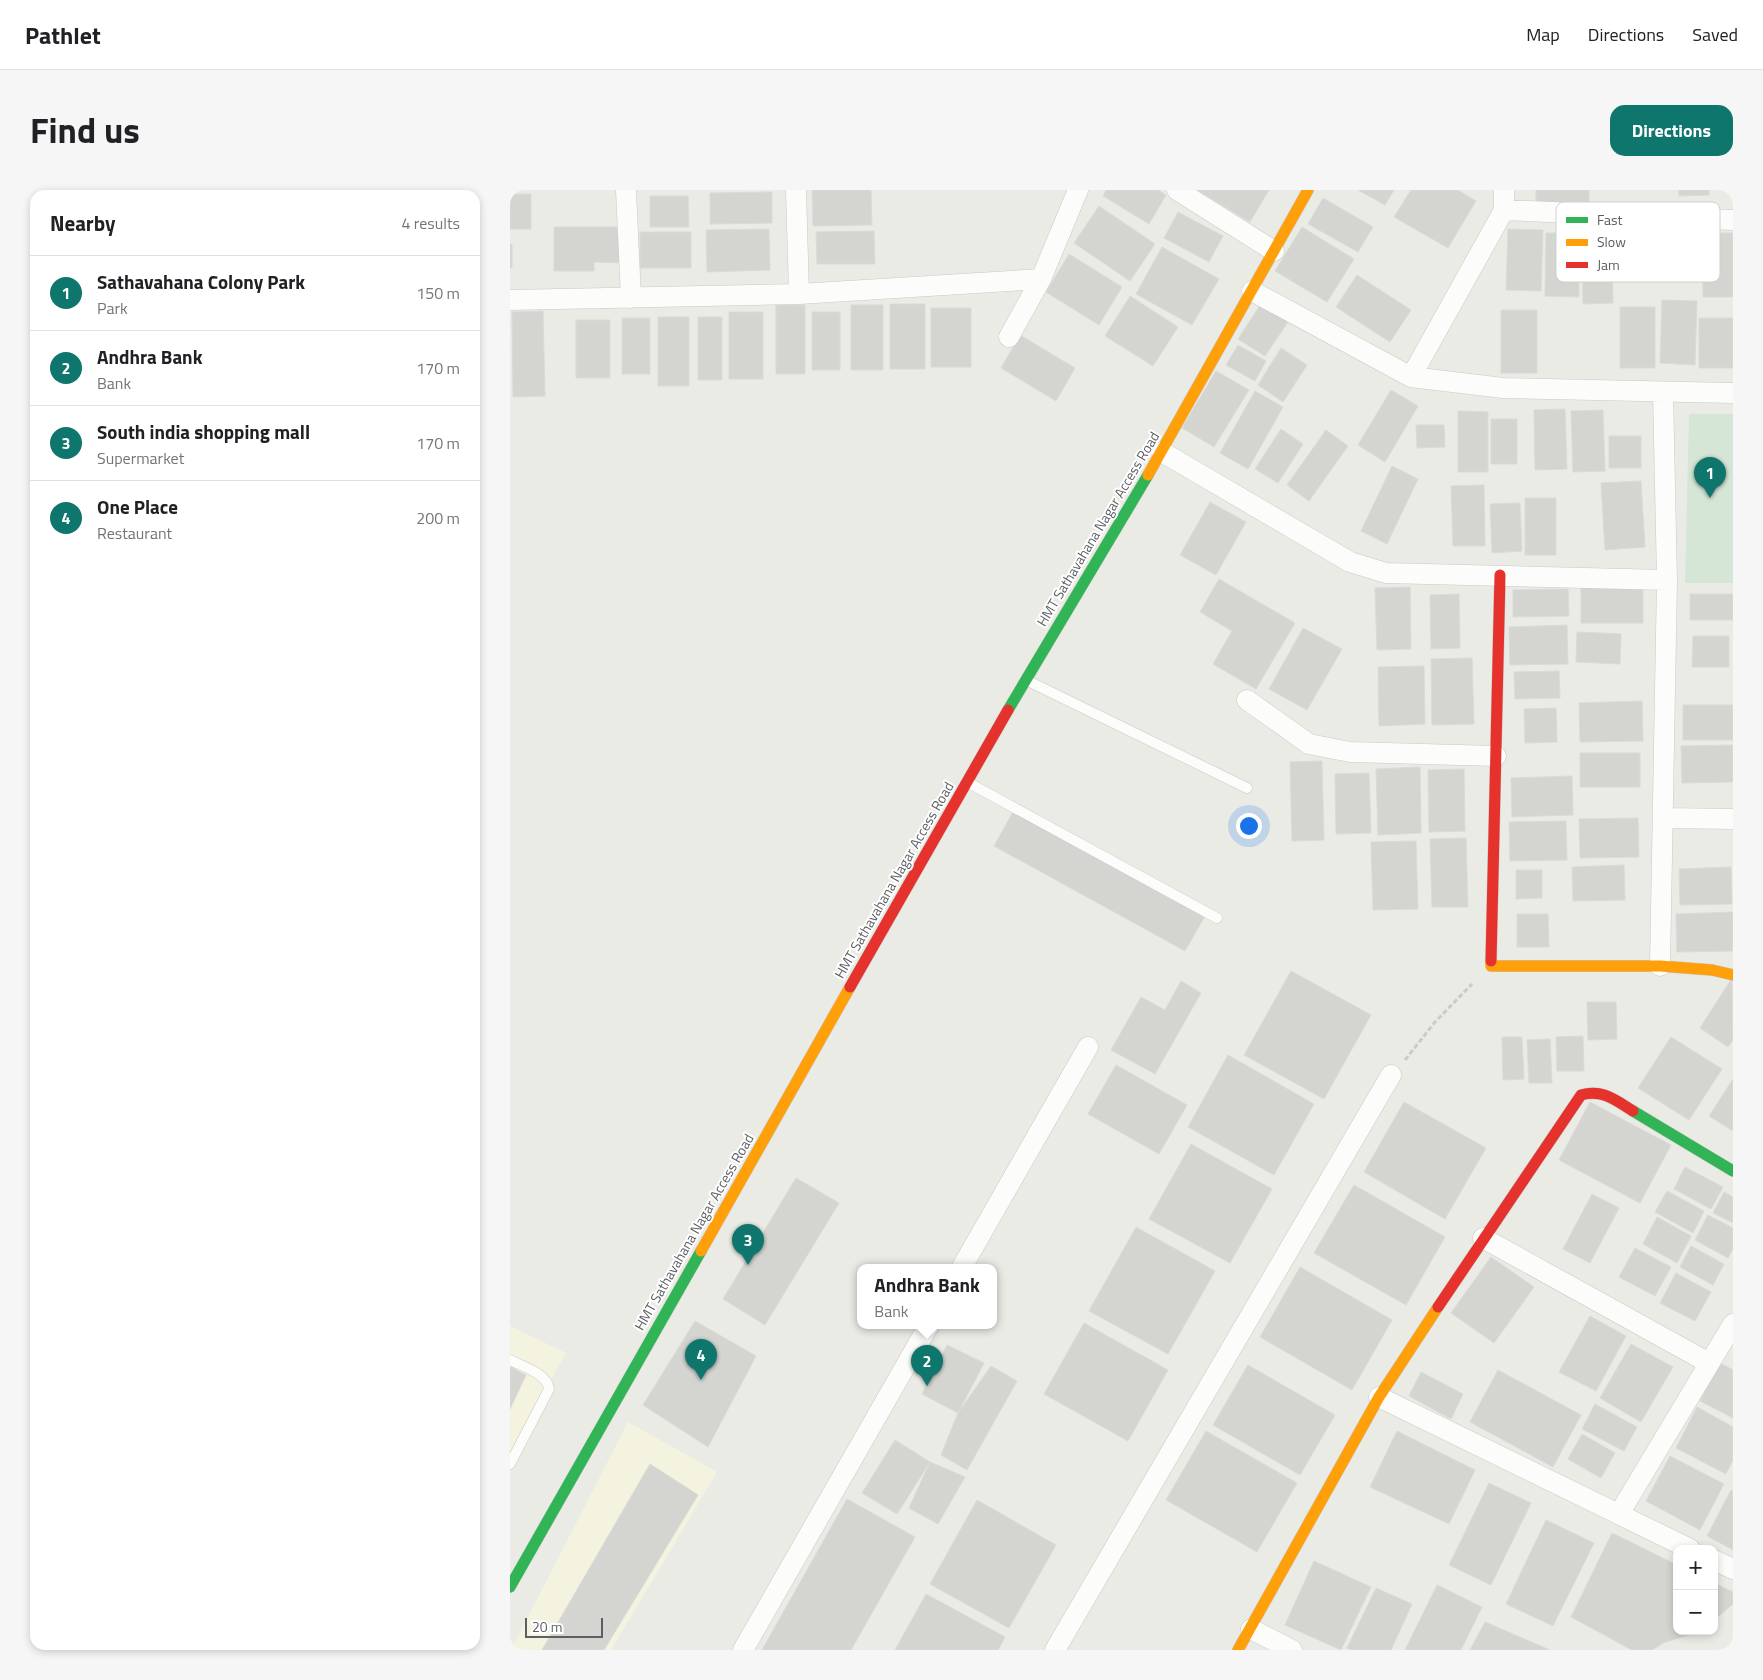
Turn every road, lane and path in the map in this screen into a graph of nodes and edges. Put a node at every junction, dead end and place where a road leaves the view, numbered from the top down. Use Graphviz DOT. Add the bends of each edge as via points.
graph roads {
  1 [pos="626,190"];
  2 [pos="796,190"];
  3 [pos="1078,190"];
  4 [pos="1177,190"];
  5 [pos="1308,190"];
  6 [pos="1504,200"];
  7 [pos="1556,205"];
  8 [pos="1720,219"];
  9 [pos="1733,220"];
  10 [pos="1274,252"];
  11 [pos="1041,279"];
  12 [pos="1252,291"];
  13 [pos="799,294"];
  14 [pos="631,298"];
  15 [pos="510,300"];
  16 [pos="1009,337"];
  17 [pos="1411,377"];
  18 [pos="1663,392"];
  19 [pos="1733,393"];
  20 [pos="1162,452"];
  21 [pos="1500,575"];
  22 [pos="1667,580"];
  23 [pos="1026,680"];
  24 [pos="1247,700"];
  25 [pos="1496,756"];
  26 [pos="967,782"];
  27 [pos="1247,788"];
  28 [pos="1663,818"];
  29 [pos="1733,819"];
  30 [pos="1217,918"];
  31 [pos="1491,966"];
  32 [pos="1660,966"];
  33 [pos="1733,975"];
  34 [pos="1088,1047"];
  35 [pos="1391,1075"];
  36 [pos="1733,1171"];
  37 [pos="1483,1238"];
  38 [pos="964,1264"];
  39 [pos="1733,1324"];
  40 [pos="927,1329"];
  41 [pos="510,1360"];
  42 [pos="1709,1364"];
  43 [pos="1379,1398"];
  44 [pos="510,1464"];
  45 [pos="1619,1514"];
  46 [pos="1682,1545"];
  47 [pos="1718,1562"];
  48 [pos="1733,1569"];
  49 [pos="510,1587"];
  50 [pos="1251,1629"];
  51 [pos="743,1650"];
  52 [pos="1055,1650"];
  53 [pos="1238,1650"];
  54 [pos="1292,1650"];
  1 -- 14 [label="street"];
  2 -- 13 [label="street"];
  3 -- 11 [label="street"];
  4 -- 10 [label="street"];
  5 -- 10 [label="street, HMT Sathavahana Nagar Access Road"];
  6 -- 7 [label="street"];
  6 -- 17 [label="street"];
  8 -- 9 [label="street"];
  10 -- 12 [label="street, HMT Sathavahana Nagar Access Road"];
  11 -- 13 [label="street"];
  11 -- 16 [label="street"];
  12 -- 17 [label="street"];
  12 -- 20 [label="street, HMT Sathavahana Nagar Access Road"];
  13 -- 14 [label="street"];
  14 -- 15 [label="street"];
  17 -- 18 [label="street" via="1504,388"];
  18 -- 19 [label="street"];
  18 -- 22 [label="street"];
  20 -- 21 [label="street" via="1350,562 1386,573"];
  20 -- 23 [label="street, HMT Sathavahana Nagar Access Road"];
  21 -- 22 [label="street"];
  21 -- 25 [label="street"];
  22 -- 28 [label="street"];
  23 -- 26 [label="street, HMT Sathavahana Nagar Access Road"];
  23 -- 27 [label="lane"];
  24 -- 25 [label="street" via="1309,744 1350,752"];
  25 -- 31 [label="street"];
  26 -- 30 [label="lane"];
  26 -- 49 [label="street, HMT Sathavahana Nagar Access Road"];
  28 -- 29 [label="street"];
  28 -- 32 [label="street"];
  31 -- 32 [label="street"];
  31 -- 35 [label="path" via="1461,993 1416,1050"];
  32 -- 33 [label="street"];
  34 -- 38 [label="street"];
  35 -- 52 [label="street"];
  36 -- 37 [label="street" via="1608,1096 1594,1092 1582,1095"];
  37 -- 42 [label="street"];
  37 -- 43 [label="street"];
  39 -- 42 [label="street"];
  40 -- 51 [label="street"];
  41 -- 44 [label="lane" via="542,1376 550,1389"];
  42 -- 45 [label="street"];
  43 -- 45 [label="street"];
  43 -- 50 [label="street"];
  45 -- 46 [label="street"];
  47 -- 48 [label="street"];
  50 -- 53 [label="street"];
  50 -- 54 [label="street"];
}
